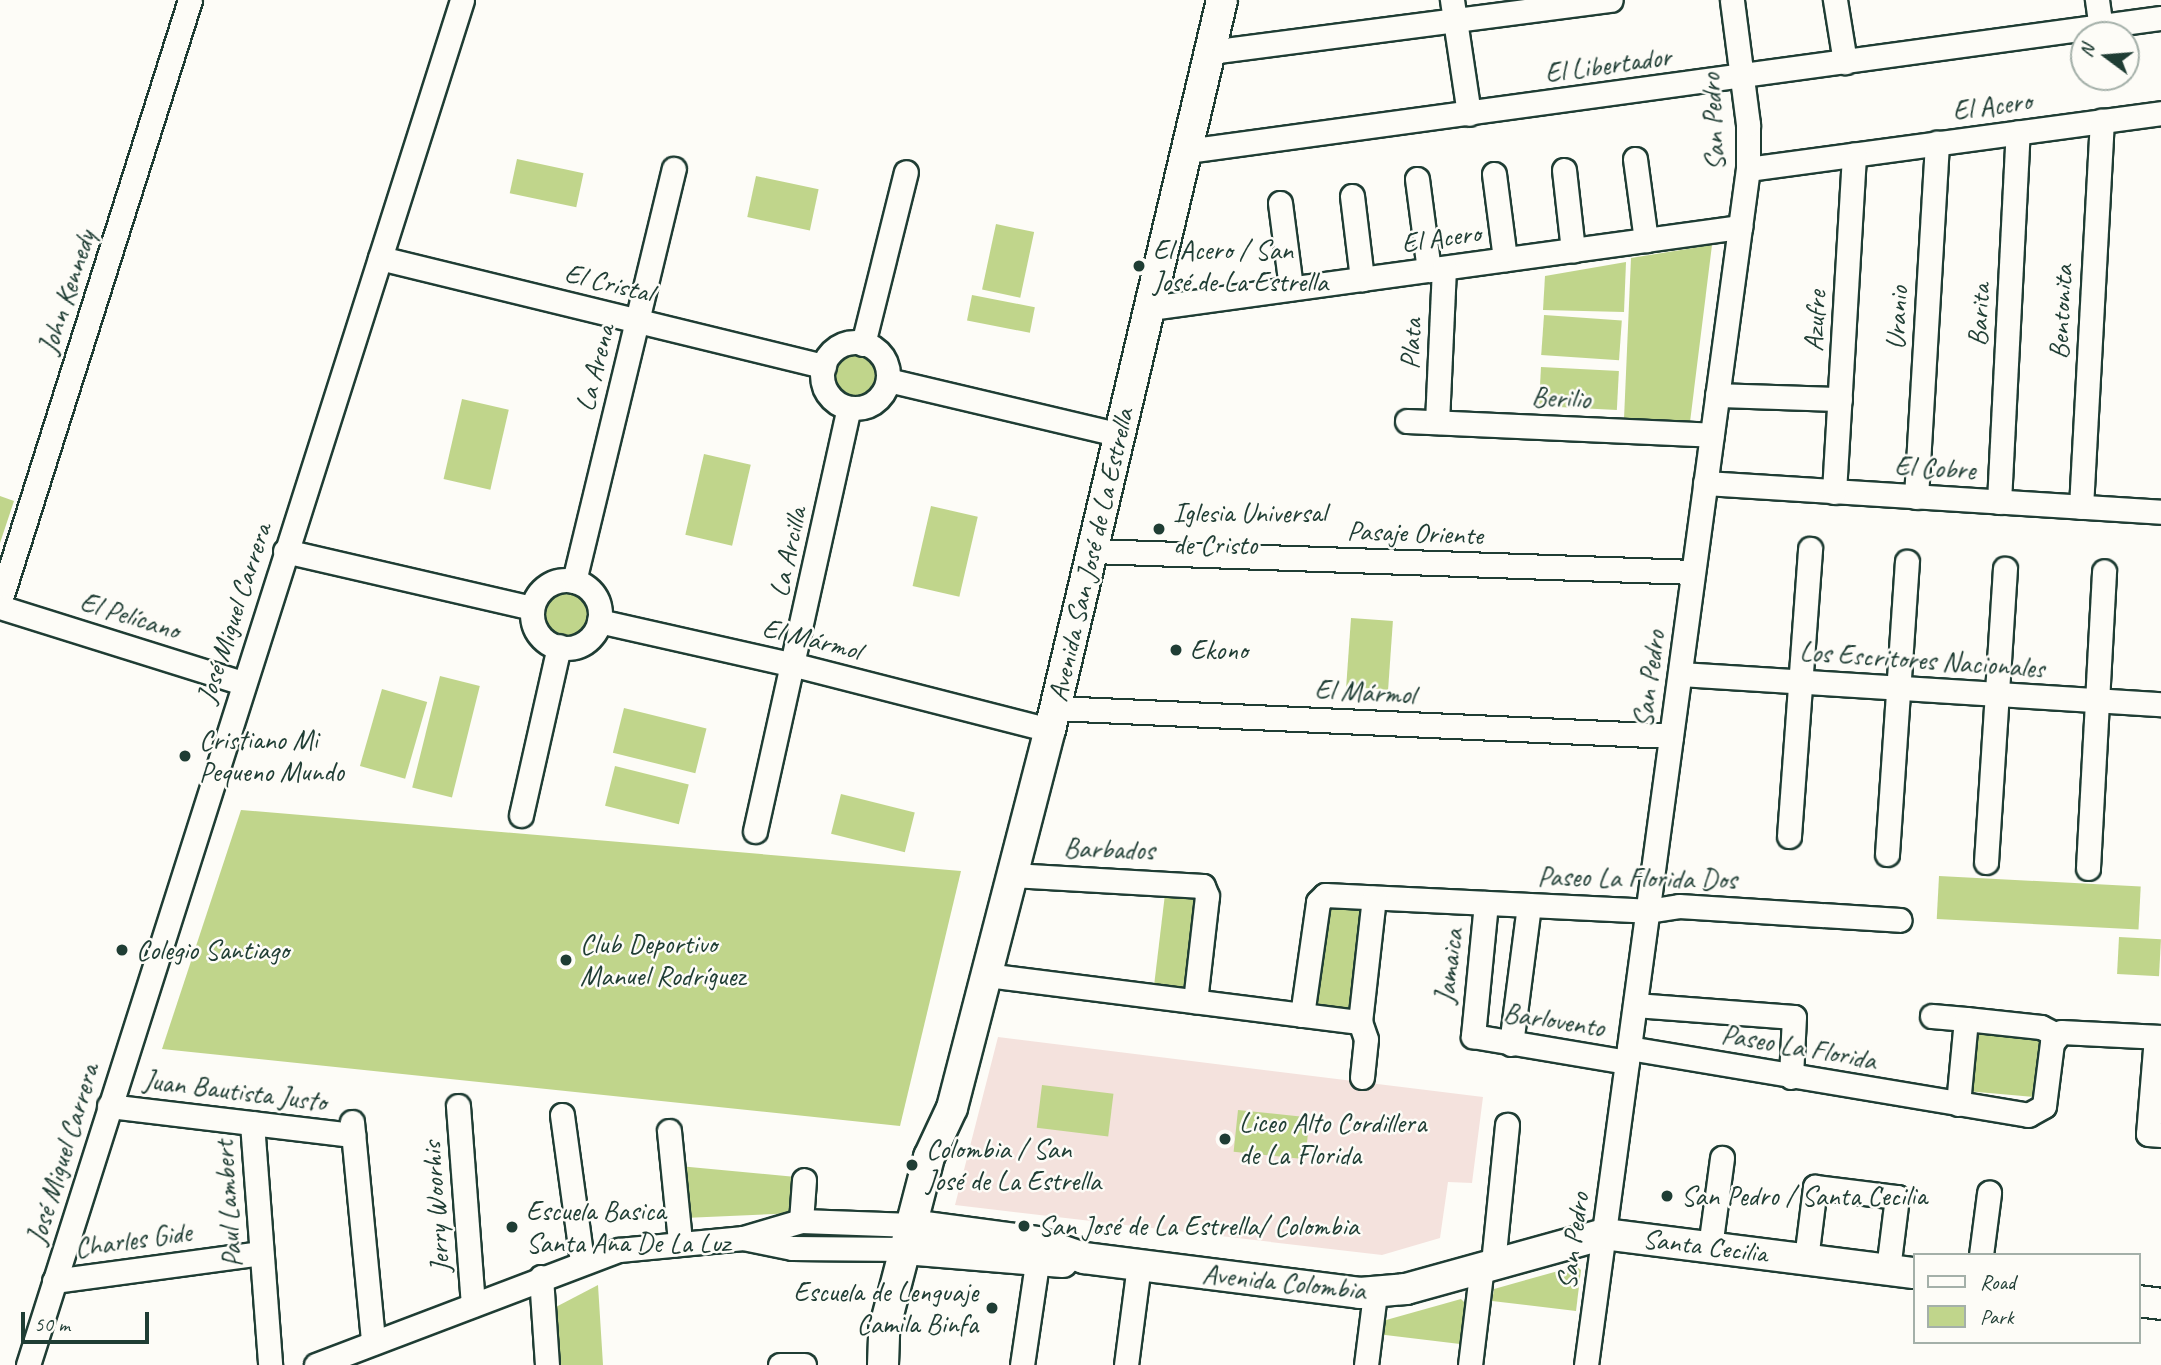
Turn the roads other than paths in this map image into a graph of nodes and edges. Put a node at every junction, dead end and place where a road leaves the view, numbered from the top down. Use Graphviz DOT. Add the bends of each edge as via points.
graph roads {
  1 [pos="190,0"];
  2 [pos="461,0"];
  3 [pos="1222,0"];
  4 [pos="1611,0"];
  5 [pos="1732,0"];
  6 [pos="1835,0"];
  7 [pos="2097,0"];
  8 [pos="1454,10"];
  9 [pos="2161,18"];
  10 [pos="2100,21"];
  11 [pos="2140,21"];
  12 [pos="2070,31"];
  13 [pos="1210,52"];
  14 [pos="1845,62"];
  15 [pos="1742,76"];
  16 [pos="2161,113"];
  17 [pos="1469,114"];
  18 [pos="2102,121"];
  19 [pos="2018,132"];
  20 [pos="1937,143"];
  21 [pos="1187,151"];
  22 [pos="1854,155"];
  23 [pos="1635,159"];
  24 [pos="674,169"];
  25 [pos="1748,169"];
  26 [pos="1564,170"];
  27 [pos="906,172"];
  28 [pos="1494,174"];
  29 [pos="1417,179"];
  30 [pos="1352,196"];
  31 [pos="1280,203"];
  32 [pos="1740,227"];
  33 [pos="1646,240"];
  34 [pos="1573,250"];
  35 [pos="380,258"];
  36 [pos="1505,259"];
  37 [pos="1436,269"];
  38 [pos="1362,279"];
  39 [pos="1291,288"];
  40 [pos="1150,308"];
  41 [pos="637,321"];
  42 [pos="863,344"];
  43 [pos="824,366"];
  44 [pos="888,380"];
  45 [pos="1717,395"];
  46 [pos="1840,399"];
  47 [pos="849,408"];
  48 [pos="1406,421"];
  49 [pos="1437,422"];
  50 [pos="1120,435"];
  51 [pos="1712,435"];
  52 [pos="1706,484"];
  53 [pos="1834,492"];
  54 [pos="1916,497"];
  55 [pos="1999,502"];
  56 [pos="2081,507"];
  57 [pos="2161,510"];
  58 [pos="1810,550"];
  59 [pos="285,551"];
  60 [pos="1092,551"];
  61 [pos="1907,562"];
  62 [pos="2005,569"];
  63 [pos="2104,571"];
  64 [pos="1693,572"];
  65 [pos="574,581"];
  66 [pos="0,604"];
  67 [pos="532,608"];
  68 [pos="599,621"];
  69 [pos="559,646"];
  70 [pos="795,664"];
  71 [pos="1680,674"];
  72 [pos="1800,682"];
  73 [pos="242,683"];
  74 [pos="1898,688"];
  75 [pos="1997,694"];
  76 [pos="2097,700"];
  77 [pos="2161,704"];
  78 [pos="1053,719"];
  79 [pos="1671,736"];
  80 [pos="521,814"];
  81 [pos="755,831"];
  82 [pos="1789,836"];
  83 [pos="1887,853"];
  84 [pos="1986,862"];
  85 [pos="2088,868"];
  86 [pos="1013,875"];
  87 [pos="1374,898"];
  88 [pos="1486,903"];
  89 [pos="1528,905"];
  90 [pos="1648,911"];
  91 [pos="1900,919"];
  92 [pos="987,975"];
  93 [pos="1195,1001"];
  94 [pos="1635,1005"];
  95 [pos="1302,1015"];
  96 [pos="1932,1016"];
  97 [pos="1966,1019"];
  98 [pos="1360,1022"];
  99 [pos="1473,1035"];
  100 [pos="2057,1035"];
  101 [pos="2158,1037"];
  102 [pos="1511,1044"];
  103 [pos="1628,1055"];
  104 [pos="1362,1077"];
  105 [pos="1791,1077"];
  106 [pos="1958,1104"];
  107 [pos="109,1106"];
  108 [pos="458,1106"];
  109 [pos="562,1115"];
  110 [pos="252,1124"];
  111 [pos="1507,1125"];
  112 [pos="668,1131"];
  113 [pos="2161,1135"];
  114 [pos="1721,1158"];
  115 [pos="804,1180"];
  116 [pos="1989,1193"];
  117 [pos="801,1221"];
  118 [pos="1604,1234"];
  119 [pos="743,1238"];
  120 [pos="919,1238"];
  121 [pos="680,1242"];
  122 [pos="1710,1247"];
  123 [pos="261,1253"];
  124 [pos="1981,1253"];
  125 [pos="1084,1258"];
  126 [pos="1806,1259"];
  127 [pos="582,1261"];
  128 [pos="1037,1263"];
  129 [pos="1139,1265"];
  130 [pos="1488,1265"];
  131 [pos="1901,1271"];
  132 [pos="541,1278"];
  133 [pos="54,1281"];
  134 [pos="1375,1294"];
  135 [pos="2140,1301"];
  136 [pos="473,1304"];
  137 [pos="2161,1304"];
  138 [pos="373,1342"];
  139 [pos="28,1365"];
  140 [pos="270,1365"];
  141 [pos="316,1365"];
  142 [pos="547,1365"];
  143 [pos="780,1365"];
  144 [pos="804,1365"];
  145 [pos="885,1365"];
  146 [pos="1022,1365"];
  147 [pos="1126,1365"];
  148 [pos="1366,1365"];
  149 [pos="1470,1365"];
  150 [pos="1586,1365"];
  1 -- 66 [label="street, John Kennedy"];
  2 -- 35 [label="street, José Miguel Carrera"];
  3 -- 13 [label="main road, Avenida San José de La Estrella"];
  4 -- 8 [label="street"];
  5 -- 15 [label="street, San Pedro"];
  6 -- 14 [label="street"];
  7 -- 10 [label="street"];
  8 -- 13 [label="street"];
  8 -- 17 [label="street"];
  9 -- 11 [label="street, El Libertador"];
  12 -- 14 [label="street, El Libertador"];
  13 -- 21 [label="main road, Avenida San José de La Estrella"];
  14 -- 15 [label="street, El Libertador"];
  15 -- 17 [label="street, El Libertador"];
  15 -- 25 [label="street, San Pedro"];
  16 -- 18 [label="street, El Acero"];
  17 -- 21 [label="street, El Libertador"];
  18 -- 19 [label="street, El Acero"];
  18 -- 56 [label="street, Bentonita"];
  19 -- 20 [label="street, El Acero"];
  19 -- 55 [label="street, Barita"];
  20 -- 22 [label="street, El Acero"];
  20 -- 54 [label="street, Uranio"];
  21 -- 40 [label="main road, Avenida San José de La Estrella"];
  22 -- 25 [label="street, El Acero"];
  22 -- 46 [label="street, Azufre"];
  23 -- 33 [label="street"];
  24 -- 41 [label="street, La Arena"];
  25 -- 32 [label="street, San Pedro"];
  26 -- 34 [label="street"];
  27 -- 42 [label="street"];
  28 -- 36 [label="street"];
  29 -- 37 [label="street, Plata"];
  30 -- 38 [label="street"];
  31 -- 39 [label="street"];
  32 -- 33 [label="street, El Acero"];
  32 -- 45 [label="street, San Pedro"];
  33 -- 34 [label="street, El Acero"];
  34 -- 36 [label="street, El Acero"];
  35 -- 41 [label="street, El Cristal"];
  35 -- 59 [label="street, José Miguel Carrera"];
  36 -- 37 [label="street, El Acero"];
  37 -- 38 [label="street, El Acero"];
  37 -- 49 [label="street, Plata"];
  38 -- 39 [label="street, El Acero"];
  39 -- 40 [label="street, El Acero"];
  40 -- 50 [label="main road, Avenida San José de La Estrella"];
  41 -- 43 [label="street, El Cristal"];
  41 -- 65 [label="street, La Arena"];
  42 -- 43 [label="street" via="836,348"];
  42 -- 44 [label="street" via="884,359"];
  43 -- 47 [label="street" via="825,387 839,404"];
  44 -- 47 [label="street" via="878,399"];
  44 -- 50 [label="street"];
  45 -- 46 [label="street"];
  45 -- 51 [label="street, San Pedro"];
  46 -- 53 [label="street, Azufre"];
  47 -- 70 [label="street, La Arcilla"];
  48 -- 49 [label="street, Berilio"];
  49 -- 51 [label="street, Berilio"];
  50 -- 60 [label="main road, Avenida San José de La Estrella"];
  51 -- 52 [label="street, San Pedro"];
  52 -- 53 [label="street, El Cobre"];
  52 -- 64 [label="street, San Pedro"];
  53 -- 54 [label="street, El Cobre"];
  54 -- 55 [label="street, El Cobre"];
  55 -- 56 [label="street, El Cobre"];
  56 -- 57 [label="street, El Cobre"];
  58 -- 72 [label="street"];
  59 -- 67 [label="street"];
  59 -- 73 [label="street, José Miguel Carrera"];
  60 -- 64 [label="street, Pasaje Oriente"];
  60 -- 78 [label="main road, Avenida San José de La Estrella"];
  61 -- 74 [label="street"];
  62 -- 75 [label="street"];
  63 -- 76 [label="street"];
  64 -- 71 [label="street, San Pedro"];
  65 -- 67 [label="street" via="551,583"];
  65 -- 68 [label="street" via="595,597"];
  66 -- 73 [label="street, El Pelícano"];
  67 -- 69 [label="street" via="536,630"];
  68 -- 69 [label="street" via="586,640"];
  68 -- 70 [label="street, El Mármol"];
  69 -- 80 [label="street"];
  70 -- 78 [label="street, El Mármol"];
  70 -- 81 [label="street, La Arcilla"];
  71 -- 72 [label="street, Los Escritores Nacionales"];
  71 -- 79 [label="street, San Pedro"];
  72 -- 74 [label="street, Los Escritores Nacionales"];
  72 -- 82 [label="street"];
  73 -- 107 [label="street, José Miguel Carrera"];
  74 -- 75 [label="street, Los Escritores Nacionales"];
  74 -- 83 [label="street"];
  75 -- 76 [label="street, Los Escritores Nacionales"];
  75 -- 84 [label="street"];
  76 -- 77 [label="street, Los Escritores Nacionales"];
  76 -- 85 [label="street"];
  78 -- 79 [label="street, El Mármol"];
  78 -- 86 [label="main road, Avenida San José de La Estrella"];
  79 -- 90 [label="street, San Pedro"];
  86 -- 92 [label="main road, Avenida San José de La Estrella"];
  86 -- 93 [label="street, Barbados" via="1203,886 1207,897"];
  87 -- 88 [label="street, Paseo La Florida Dos"];
  87 -- 95 [label="street, Paseo La Florida Dos" via="1325,895 1319,899"];
  87 -- 98 [label="street"];
  88 -- 89 [label="street, Paseo La Florida Dos"];
  88 -- 99 [label="street, Jamaica"];
  89 -- 90 [label="street, Paseo La Florida Dos"];
  89 -- 102 [label="street"];
  90 -- 91 [label="street, Paseo La Florida Dos" via="1679,906"];
  90 -- 94 [label="street, San Pedro"];
  92 -- 93 [label="street"];
  92 -- 120 [label="main road, Avenida San José de La Estrella" via="952,1108 950,1155"];
  93 -- 95 [label="street"];
  94 -- 103 [label="street, San Pedro"];
  94 -- 105 [label="street, Paseo La Florida" via="1794,1017"];
  95 -- 98 [label="street"];
  96 -- 97 [label="street"];
  97 -- 100 [label="street" via="2041,1027"];
  97 -- 106 [label="street"];
  98 -- 104 [label="street" via="1366,1039"];
  99 -- 102 [label="street, Barlovento"];
  100 -- 101 [label="street"];
  100 -- 106 [label="street, Paseo La Florida" via="2039,1112 2028,1115"];
  101 -- 113 [label="street" via="2148,1133"];
  102 -- 103 [label="street, Barlovento"];
  103 -- 105 [label="street, Paseo La Florida"];
  103 -- 118 [label="street, San Pedro"];
  105 -- 106 [label="street, Paseo La Florida"];
  107 -- 110 [label="street, Juan Bautista Justo"];
  107 -- 133 [label="street, José Miguel Carrera"];
  108 -- 136 [label="street, Jerry Woorhis"];
  109 -- 127 [label="street"];
  110 -- 123 [label="street, Paul Lambert"];
  110 -- 138 [label="street, Juan Bautista Justo" via="352,1127"];
  111 -- 130 [label="street"];
  112 -- 121 [label="street"];
  114 -- 122 [label="street"];
  115 -- 117 [label="street"];
  116 -- 124 [label="street"];
  117 -- 119 [label="street, Avenida Colombia"];
  117 -- 120 [label="street, Avenida Colombia"];
  118 -- 122 [label="main road, Santa Cecilia"];
  118 -- 130 [label="main road, Avenida Colombia"];
  118 -- 150 [label="street, San Pedro"];
  119 -- 120 [label="street, Avenida Colombia" via="792,1248"];
  119 -- 121 [label="street, Avenida Colombia"];
  120 -- 125 [label="main road, Avenida Colombia" via="1037,1242"];
  120 -- 128 [label="main road, Avenida Colombia"];
  120 -- 145 [label="main road, Avenida San José de La Estrella" via="884,1330"];
  121 -- 127 [label="street, Avenida Colombia" via="619,1250"];
  122 -- 126 [label="main road, Santa Cecilia"];
  123 -- 133 [label="street, Charles Gide"];
  123 -- 140 [label="street, Paul Lambert"];
  125 -- 128 [label="main road, Avenida Colombia"];
  125 -- 129 [label="main road, Avenida Colombia"];
  126 -- 131 [label="main road, Santa Cecilia"];
  126 -- 131 [label="street, Santa Cecilia" via="1815,1187 1884,1195 1897,1197"];
  127 -- 132 [label="street, Avenida Colombia"];
  128 -- 146 [label="street"];
  129 -- 134 [label="main road, Avenida Colombia"];
  129 -- 147 [label="street"];
  130 -- 134 [label="main road, Avenida Colombia"];
  130 -- 149 [label="street"];
  132 -- 136 [label="street, Avenida Colombia"];
  132 -- 142 [label="street"];
  133 -- 139 [label="street, José Miguel Carrera"];
  134 -- 148 [label="street"];
  135 -- 137 [label="main road"];
  136 -- 138 [label="street, Avenida Colombia"];
  138 -- 141 [label="street, Avenida Colombia"];
  143 -- 144 [label="street"];
}
